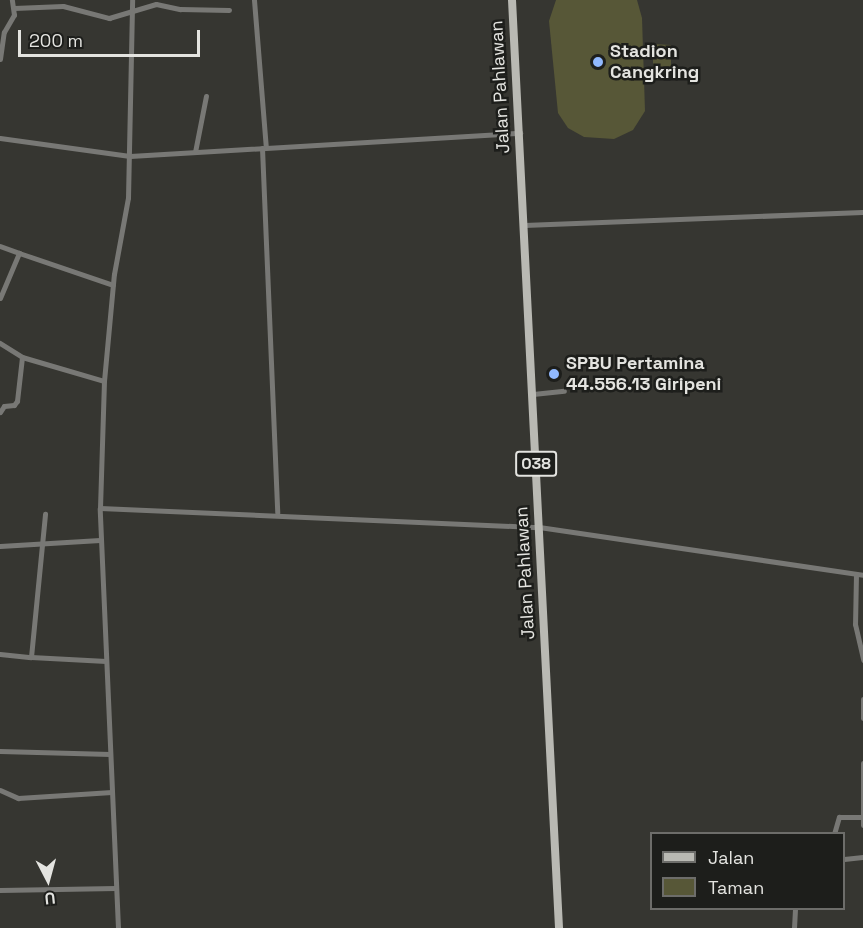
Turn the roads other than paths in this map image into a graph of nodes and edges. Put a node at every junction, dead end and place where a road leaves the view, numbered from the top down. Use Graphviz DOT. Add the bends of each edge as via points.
graph roads {
  1 [pos="12,0"];
  2 [pos="132,0"];
  3 [pos="254,0"];
  4 [pos="512,0"];
  5 [pos="14,8"];
  6 [pos="229,10"];
  7 [pos="132,12"];
  8 [pos="0,59"];
  9 [pos="206,96"];
  10 [pos="519,133"];
  11 [pos="0,138"];
  12 [pos="264,148"];
  13 [pos="195,152"];
  14 [pos="130,156"];
  15 [pos="863,212"];
  16 [pos="524,225"];
  17 [pos="0,246"];
  18 [pos="18,254"];
  19 [pos="113,285"];
  20 [pos="0,298"];
  21 [pos="0,343"];
  22 [pos="22,357"];
  23 [pos="104,381"];
  24 [pos="564,391"];
  25 [pos="533,394"];
  26 [pos="0,412"];
  27 [pos="100,508"];
  28 [pos="277,513"];
  29 [pos="45,514"];
  30 [pos="539,527"];
  31 [pos="100,540"];
  32 [pos="43,543"];
  33 [pos="0,546"];
  34 [pos="856,574"];
  35 [pos="863,575"];
  36 [pos="0,654"];
  37 [pos="31,657"];
  38 [pos="863,660"];
  39 [pos="106,661"];
  40 [pos="863,699"];
  41 [pos="863,718"];
  42 [pos="0,751"];
  43 [pos="110,754"];
  44 [pos="863,763"];
  45 [pos="0,790"];
  46 [pos="112,792"];
  47 [pos="863,817"];
  48 [pos="863,825"];
  49 [pos="835,832"];
  50 [pos="863,857"];
  51 [pos="845,859"];
  52 [pos="116,888"];
  53 [pos="0,890"];
  54 [pos="795,910"];
  55 [pos="118,928"];
  56 [pos="559,928"];
  57 [pos="794,928"];
  1 -- 5 [label="street"];
  2 -- 7 [label="street"];
  3 -- 12 [label="street"];
  4 -- 10 [label="main road, Jalan Pahlawan / 038"];
  5 -- 7 [label="street" via="63,6 109,18"];
  5 -- 8 [label="street" via="13,20 4,32"];
  6 -- 7 [label="street" via="180,9 156,4"];
  7 -- 14 [label="street"];
  9 -- 13 [label="street"];
  10 -- 12 [label="street"];
  10 -- 16 [label="main road, Jalan Pahlawan / 038"];
  11 -- 14 [label="street"];
  12 -- 13 [label="street"];
  12 -- 28 [label="street"];
  13 -- 14 [label="street"];
  14 -- 19 [label="street" via="128,198"];
  15 -- 16 [label="street"];
  16 -- 25 [label="main road, Jalan Pahlawan / 038"];
  17 -- 18 [label="street"];
  18 -- 19 [label="street"];
  18 -- 20 [label="street"];
  19 -- 23 [label="street"];
  21 -- 22 [label="street"];
  22 -- 23 [label="street"];
  22 -- 26 [label="street" via="17,400"];
  23 -- 27 [label="street"];
  24 -- 25 [label="street"];
  25 -- 30 [label="main road, Jalan Pahlawan / 038"];
  27 -- 28 [label="street"];
  27 -- 31 [label="street"];
  28 -- 30 [label="street"];
  29 -- 32 [label="street"];
  30 -- 34 [label="street"];
  30 -- 56 [label="main road, Jalan Pahlawan / 038"];
  31 -- 32 [label="street"];
  31 -- 39 [label="street"];
  32 -- 33 [label="street"];
  32 -- 37 [label="street"];
  34 -- 35 [label="street"];
  34 -- 38 [label="street" via="855,624"];
  36 -- 37 [label="street"];
  37 -- 39 [label="street"];
  39 -- 43 [label="street"];
  40 -- 41 [label="street"];
  42 -- 43 [label="street"];
  43 -- 46 [label="street"];
  44 -- 47 [label="street"];
  45 -- 46 [label="street" via="18,798"];
  46 -- 52 [label="street"];
  47 -- 48 [label="street"];
  47 -- 49 [label="street" via="839,817"];
  50 -- 51 [label="street"];
  52 -- 53 [label="street"];
  52 -- 55 [label="street"];
  54 -- 57 [label="street"];
}
